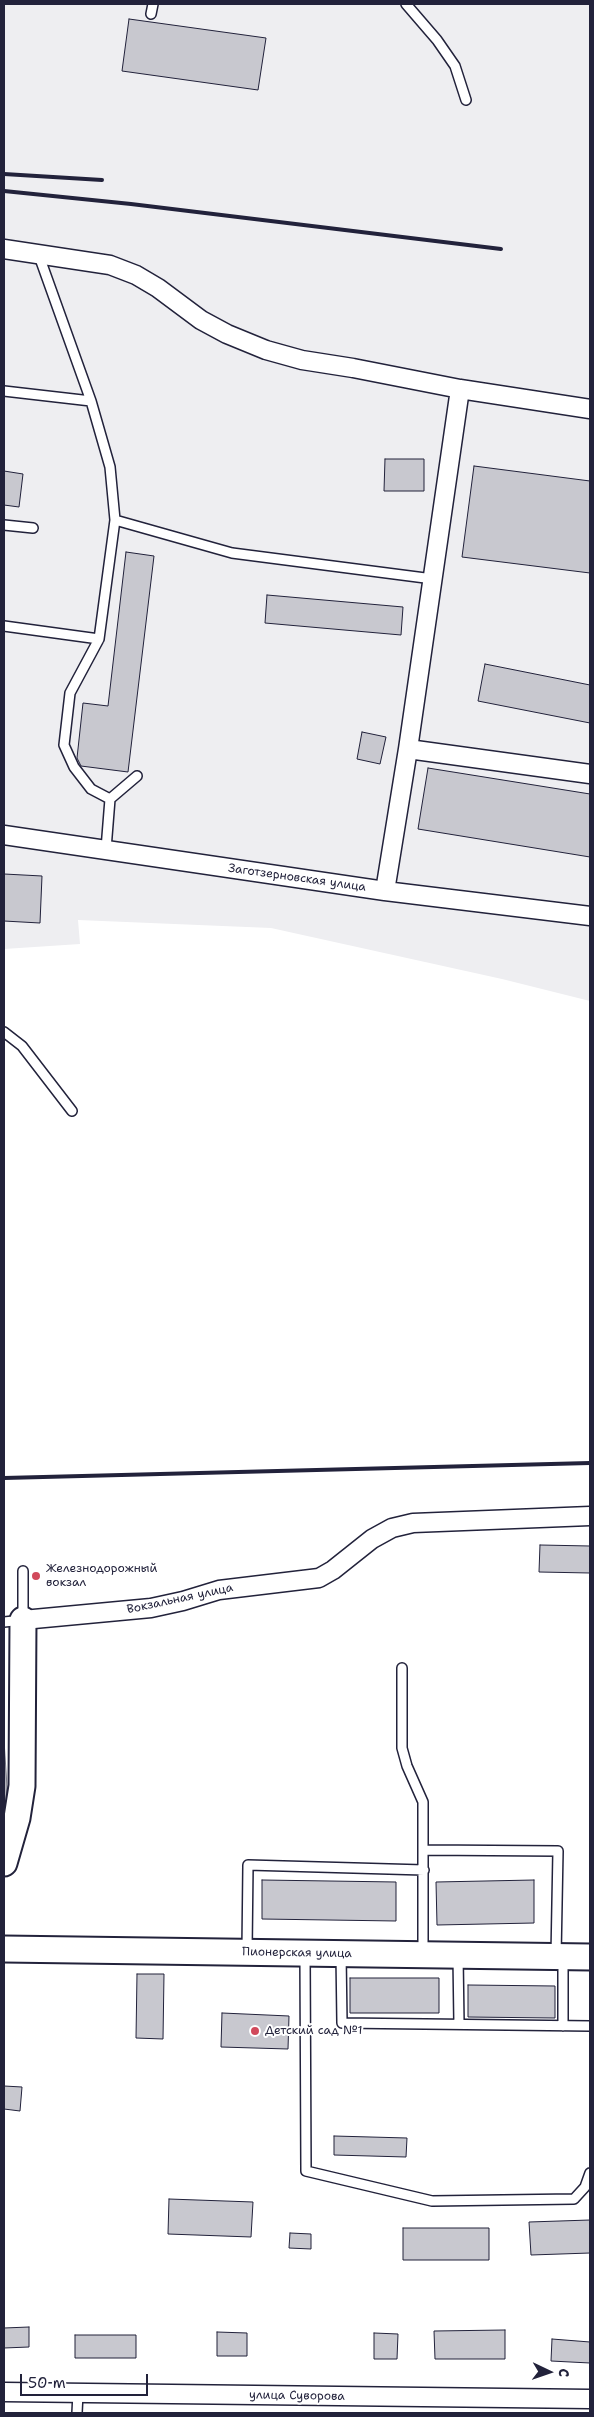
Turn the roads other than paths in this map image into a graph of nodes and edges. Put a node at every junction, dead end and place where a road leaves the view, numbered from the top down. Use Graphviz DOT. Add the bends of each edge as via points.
graph roads {
  1 [pos="153,4"];
  2 [pos="406,4"];
  3 [pos="151,14"];
  4 [pos="466,100"];
  5 [pos="4,249"];
  6 [pos="38,253"];
  7 [pos="460,389"];
  8 [pos="4,391"];
  9 [pos="91,401"];
  10 [pos="590,409"];
  11 [pos="115,520"];
  12 [pos="4,525"];
  13 [pos="32,528"];
  14 [pos="433,579"];
  15 [pos="4,626"];
  16 [pos="99,639"];
  17 [pos="408,749"];
  18 [pos="590,774"];
  19 [pos="137,776"];
  20 [pos="110,799"];
  21 [pos="4,835"];
  22 [pos="106,849"];
  23 [pos="386,891"];
  24 [pos="590,916"];
  25 [pos="4,1032"];
  26 [pos="72,1111"];
  27 [pos="590,1516"];
  28 [pos="24,1571"];
  29 [pos="14,1621"];
  30 [pos="402,1668"];
  31 [pos="424,1850"];
  32 [pos="4,1863"];
  33 [pos="424,1870"];
  34 [pos="4,1949"];
  35 [pos="246,1953"];
  36 [pos="304,1954"];
  37 [pos="341,1954"];
  38 [pos="423,1956"];
  39 [pos="458,1956"];
  40 [pos="590,1957"];
  41 [pos="560,1958"];
  42 [pos="459,2024"];
  43 [pos="563,2026"];
  44 [pos="590,2026"];
  45 [pos="590,2173"];
  46 [pos="4,2392"];
  47 [pos="78,2393"];
  48 [pos="590,2399"];
  49 [pos="77,2413"];
  1 -- 3 [label="lane"];
  2 -- 4 [label="lane" via="455,66"];
  5 -- 6 [label="street"];
  6 -- 7 [label="street" via="110,264 136,275 201,320 266,350 302,360"];
  6 -- 9 [label="lane"];
  7 -- 10 [label="street"];
  7 -- 14 [label="street"];
  8 -- 9 [label="lane"];
  9 -- 11 [label="lane" via="110,467"];
  11 -- 14 [label="lane" via="232,553"];
  11 -- 16 [label="lane"];
  12 -- 13 [label="lane"];
  14 -- 17 [label="street"];
  15 -- 16 [label="lane"];
  16 -- 20 [label="lane" via="70,693 64,745 74,767 91,789"];
  17 -- 18 [label="street"];
  17 -- 23 [label="street"];
  19 -- 20 [label="lane"];
  20 -- 22 [label="lane"];
  21 -- 22 [label="street, Заготзерновская улица"];
  22 -- 23 [label="street, Заготзерновская улица"];
  23 -- 24 [label="street, Заготзерновская улица"];
  25 -- 26 [label="lane" via="22,1046"];
  27 -- 29 [label="street, Вокзальная улица" via="413,1523 392,1528 372,1539 319,1578 218,1590 151,1608"];
  28 -- 29 [label="lane"];
  29 -- 32 [label="street" via="22,1786"];
  30 -- 31 [label="lane" via="402,1748 423,1802"];
  31 -- 33 [label="lane"];
  31 -- 41 [label="lane" via="558,1851"];
  33 -- 35 [label="lane" via="248,1865"];
  33 -- 38 [label="lane"];
  34 -- 35 [label="street, Пионерская улица"];
  35 -- 36 [label="street, Пионерская улица"];
  36 -- 37 [label="street, Пионерская улица"];
  36 -- 45 [label="lane" via="306,2171 432,2200 574,2199 586,2187"];
  37 -- 38 [label="street, Пионерская улица"];
  37 -- 42 [label="lane" via="342,2023"];
  38 -- 39 [label="street, Пионерская улица"];
  39 -- 41 [label="street, Пионерская улица"];
  39 -- 42 [label="lane"];
  40 -- 41 [label="street, Пионерская улица"];
  41 -- 43 [label="lane"];
  42 -- 43 [label="lane"];
  43 -- 44 [label="lane"];
  46 -- 47 [label="street, улица Суворова"];
  47 -- 48 [label="street, улица Суворова"];
  47 -- 49 [label="lane"];
}
